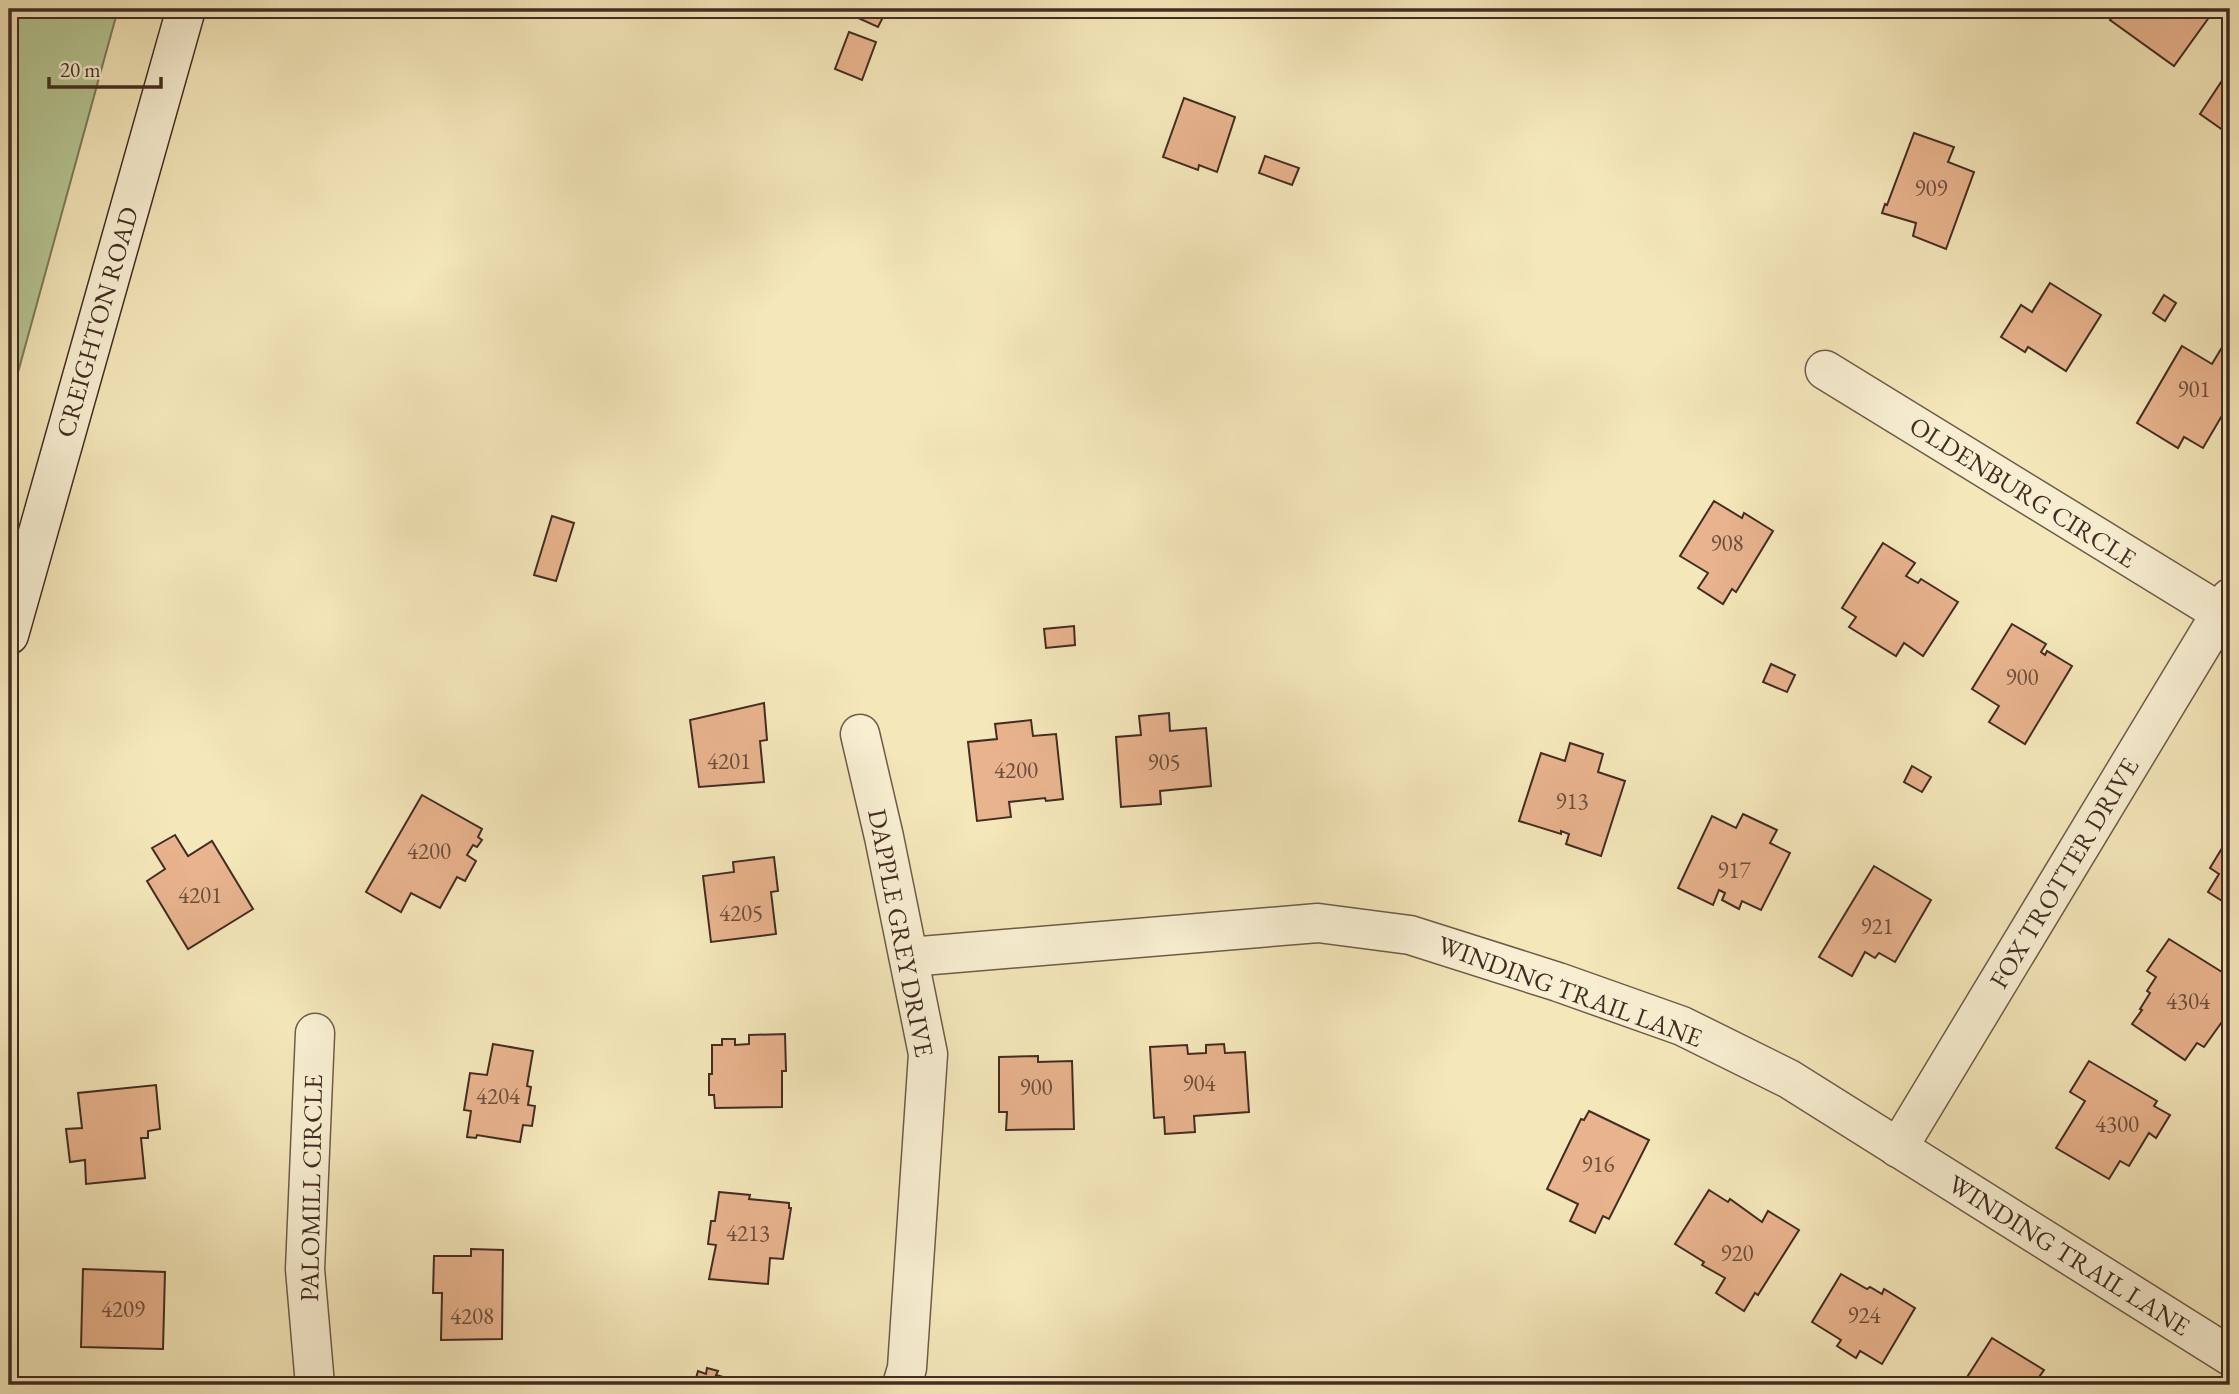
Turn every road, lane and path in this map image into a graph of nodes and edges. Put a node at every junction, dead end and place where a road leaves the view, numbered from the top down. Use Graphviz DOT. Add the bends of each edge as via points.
graph roads {
  1 [pos="186,9"];
  2 [pos="1825,370"];
  3 [pos="2226,606"];
  4 [pos="9,635"];
  5 [pos="860,734"];
  6 [pos="909,957"];
  7 [pos="315,1033"];
  8 [pos="1898,1148"];
  9 [pos="2230,1356"];
  10 [pos="315,1385"];
  11 [pos="902,1385"];
  1 -- 4 [label="street, CREIGHTON ROAD"];
  2 -- 3 [label="street, OLDENBURG CIRCLE"];
  3 -- 8 [label="street, FOX TROTTER DRIVE"];
  5 -- 6 [label="street, DAPPLE GREY DRIVE"];
  6 -- 8 [label="street, WINDING TRAIL LANE" via="1318,923 1410,935 1682,1026 1789,1079"];
  6 -- 11 [label="street, DAPPLE GREY DRIVE" via="928,1054 907,1368"];
  7 -- 10 [label="street, PALOMILL CIRCLE" via="305,1269"];
  8 -- 9 [label="street, WINDING TRAIL LANE"];
}
